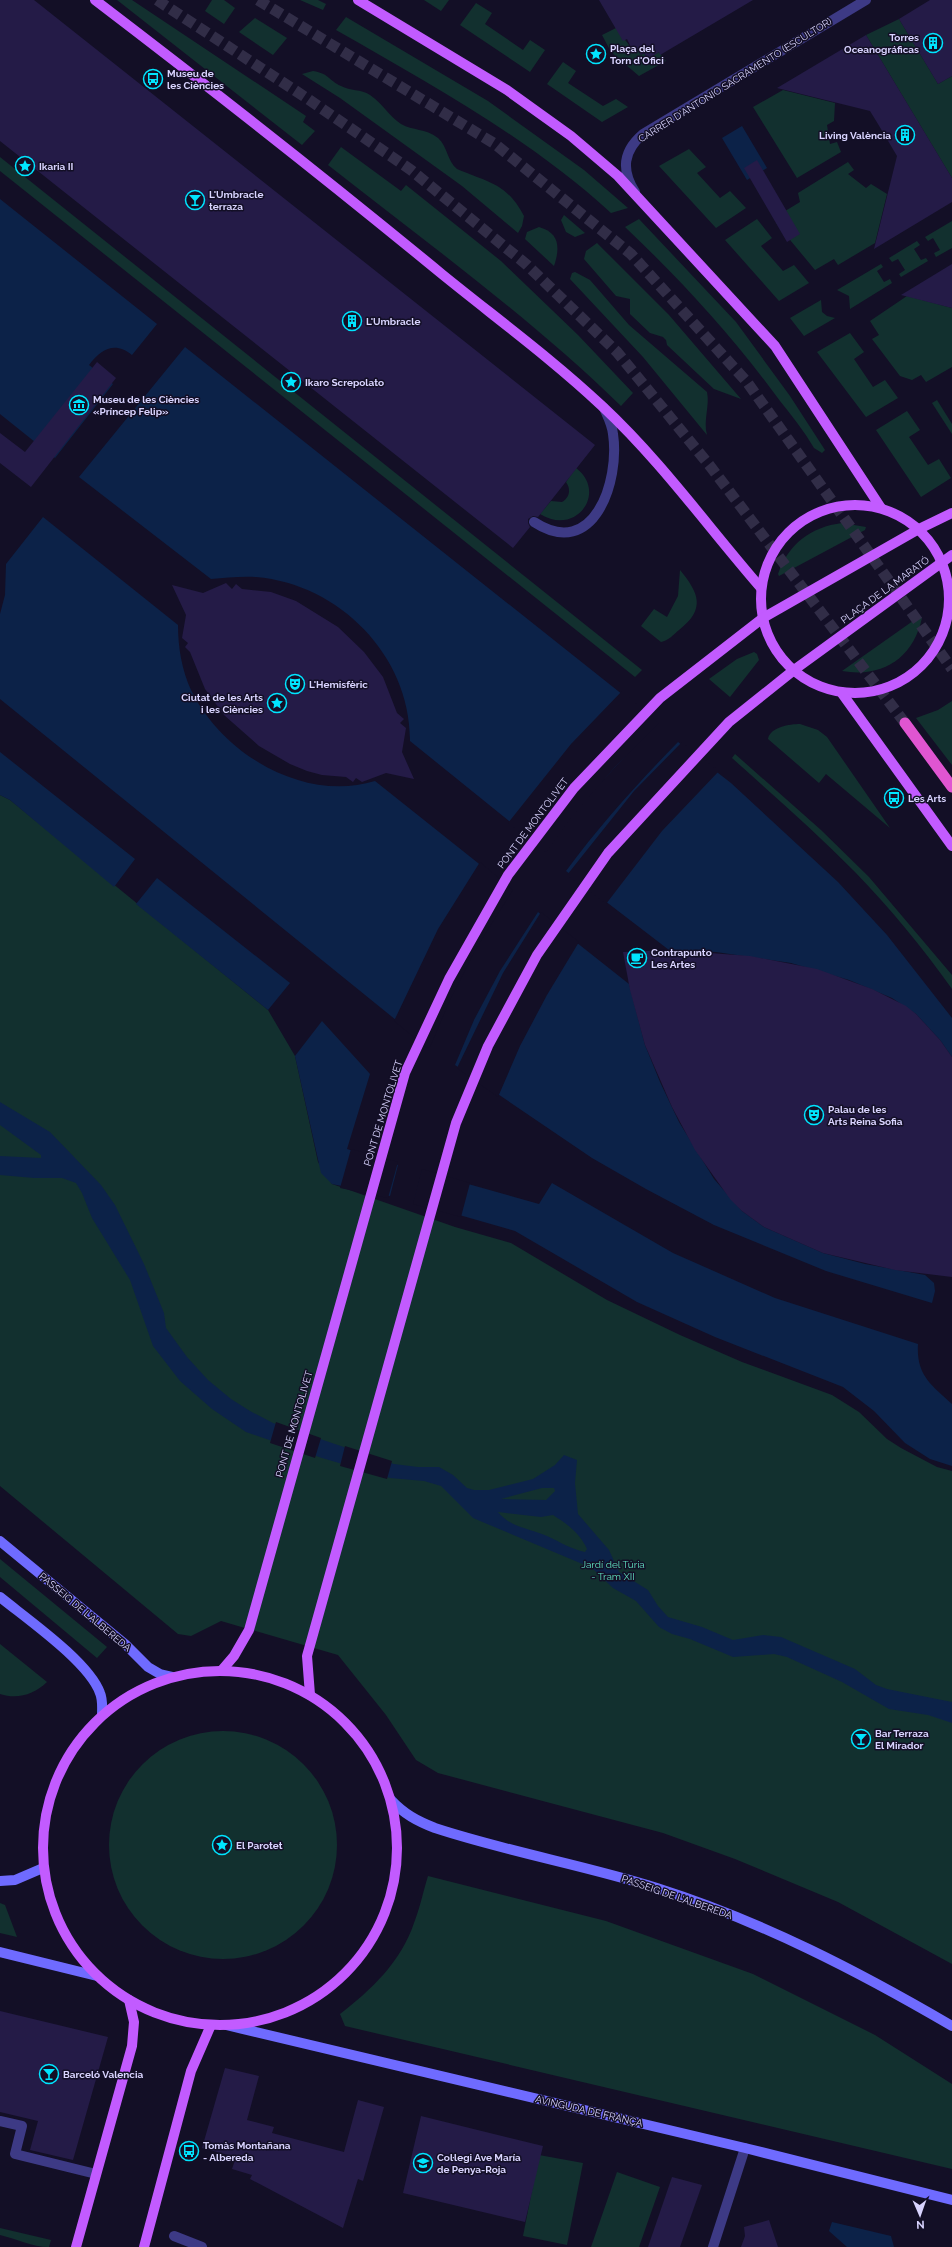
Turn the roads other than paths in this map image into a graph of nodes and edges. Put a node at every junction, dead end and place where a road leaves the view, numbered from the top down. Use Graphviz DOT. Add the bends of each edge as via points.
graph roads {
  1 [pos="95,0"];
  2 [pos="358,0"];
  3 [pos="866,0"];
  4 [pos="638,197"];
  5 [pos="603,406"];
  6 [pos="881,508"];
  7 [pos="952,513"];
  8 [pos="534,522"];
  9 [pos="919,529"];
  10 [pos="952,555"];
  11 [pos="942,563"];
  12 [pos="761,588"];
  13 [pos="951,597"];
  14 [pos="763,618"];
  15 [pos="794,670"];
  16 [pos="841,692"];
  17 [pos="905,723"];
  18 [pos="952,787"];
  19 [pos="952,846"];
  20 [pos="0,1541"];
  21 [pos="0,1597"];
  22 [pos="222,1670"];
  23 [pos="173,1676"];
  24 [pos="310,1695"];
  25 [pos="102,1715"];
  26 [pos="391,1800"];
  27 [pos="43,1868"];
  28 [pos="0,1880"];
  29 [pos="0,1952"];
  30 [pos="97,1976"];
  31 [pos="128,2000"];
  32 [pos="211,2025"];
  33 [pos="226,2025"];
  34 [pos="952,2026"];
  35 [pos="0,2120"];
  36 [pos="745,2148"];
  37 [pos="96,2174"];
  38 [pos="952,2200"];
  39 [pos="174,2236"];
  40 [pos="76,2247"];
  41 [pos="144,2247"];
  42 [pos="202,2247"];
  43 [pos="713,2247"];
  1 -- 5 [label="main road" via="211,88"];
  2 -- 4 [label="main road" via="476,70 541,113 600,161"];
  3 -- 4 [label="street, CARRER D'ANTONIO SACRAMENTO (ESCULTOR)" via="656,126 633,143 628,152 627,175"];
  4 -- 6 [label="main road" via="775,346"];
  5 -- 8 [label="street" via="611,423 614,447 607,492 598,512 590,523 580,530 568,533 546,530"];
  5 -- 12 [label="main road" via="670,476"];
  6 -- 9 [label="main road, PLAÇA DE LA MARATÓ" via="907,520"];
  6 -- 12 [label="main road, PLAÇA DE LA MARATÓ" via="841,506 821,511 803,520 787,534 775,550 766,568"];
  7 -- 9 [label="main road"];
  9 -- 11 [label="main road, PLAÇA DE LA MARATÓ"];
  9 -- 14 [label="main road"];
  10 -- 11 [label="main road"];
  11 -- 13 [label="main road, PLAÇA DE LA MARATÓ"];
  11 -- 15 [label="main road, PLAÇA DE LA MARATÓ"];
  12 -- 14 [label="main road, PLAÇA DE LA MARATÓ"];
  13 -- 16 [label="main road, PLAÇA DE LA MARATÓ" via="943,631 936,647 911,674 895,684 878,690 860,693"];
  14 -- 15 [label="main road, PLAÇA DE LA MARATÓ" via="774,647"];
  14 -- 22 [label="main road, PONT DE MONTOLIVET" via="660,698 574,788 508,875 448,979 405,1073 249,1630 234,1656"];
  15 -- 16 [label="main road, PLAÇA DE LA MARATÓ" via="816,684"];
  15 -- 24 [label="main road" via="710,740 608,854 537,955 488,1046 456,1123 307,1656"];
  16 -- 19 [label="main road"];
  17 -- 18 [label="highway"];
  20 -- 23 [label="main road, PASSEIG DE L'ALBEREDA" via="125,1644 148,1667 160,1674"];
  21 -- 25 [label="main road" via="91,1676 101,1695"];
  22 -- 23 [label="main road"];
  22 -- 24 [label="main road" via="266,1676"];
  23 -- 25 [label="main road" via="137,1691"];
  24 -- 26 [label="main road" via="340,1716 365,1744 379,1768"];
  25 -- 27 [label="main road" via="84,1733 57,1776 43,1826"];
  26 -- 33 [label="main road" via="398,1842 397,1870 390,1901 368,1947 338,1980 312,2000 259,2021"];
  26 -- 34 [label="main road, PASSEIG DE L'ALBEREDA" via="416,1821 441,1830 658,1888 719,1910 838,1963"];
  27 -- 28 [label="main road" via="15,1880"];
  27 -- 30 [label="main road" via="49,1899 63,1932"];
  29 -- 30 [label="main road"];
  30 -- 31 [label="main road"];
  31 -- 32 [label="main road" via="161,2015"];
  31 -- 37 [label="main road" via="134,2022 132,2046"];
  32 -- 33 [label="main road"];
  32 -- 41 [label="main road" via="191,2070"];
  33 -- 36 [label="main road, AVINGUDA DE FRANÇA"];
  35 -- 37 [label="street" via="22,2126 15,2154"];
  36 -- 38 [label="main road, AVINGUDA DE FRANÇA"];
  36 -- 43 [label="street"];
  37 -- 40 [label="main road"];
  39 -- 42 [label="street"];
}
